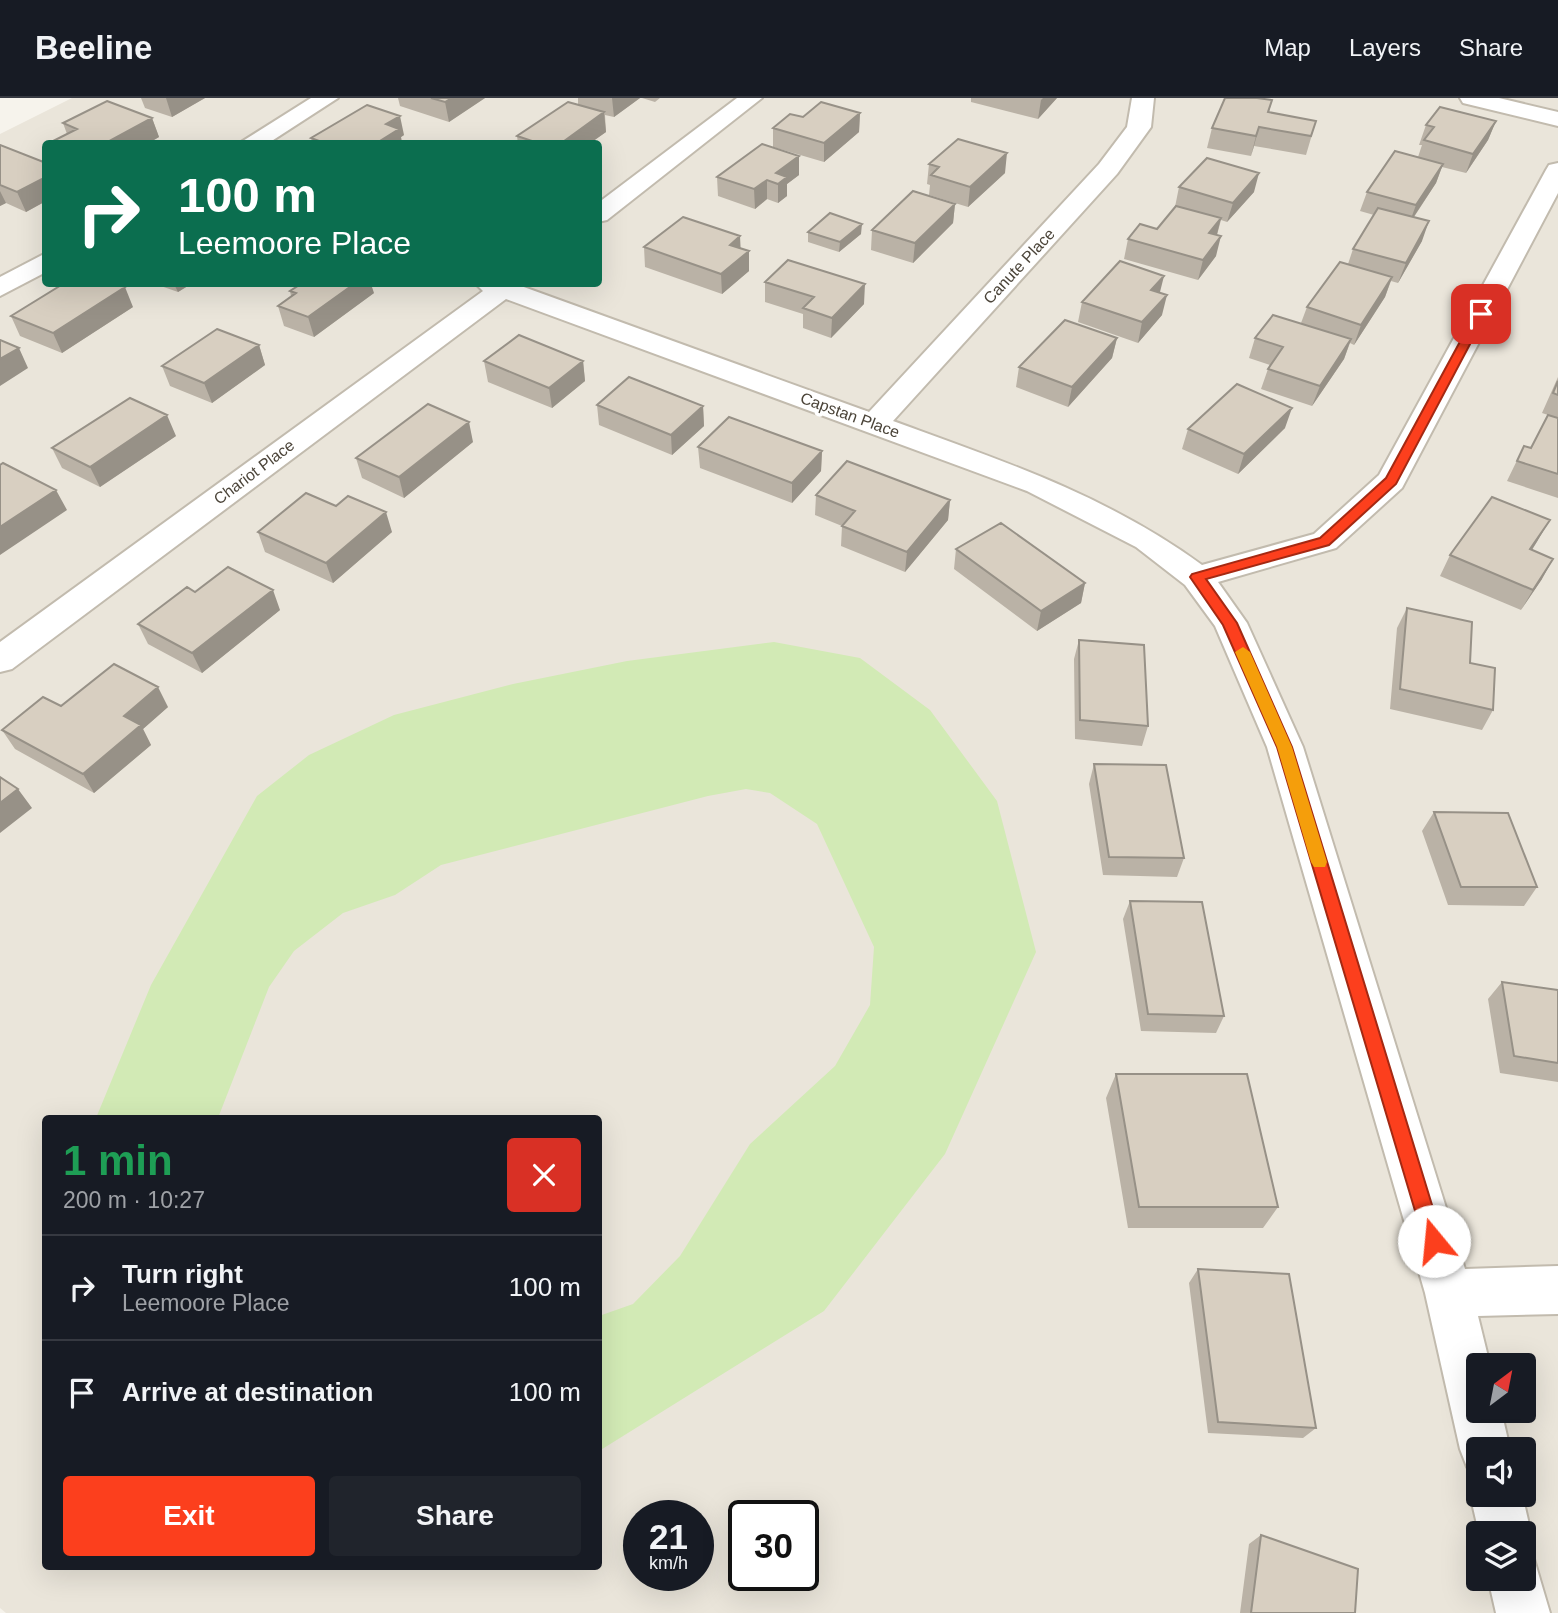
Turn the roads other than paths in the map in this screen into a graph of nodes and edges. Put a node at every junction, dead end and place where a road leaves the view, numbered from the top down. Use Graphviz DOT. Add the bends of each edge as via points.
graph roads {
  1 [pos="327,98"];
  2 [pos="751,98"];
  3 [pos="1143,98"];
  4 [pos="1471,98"];
  5 [pos="1558,119"];
  6 [pos="256,140"];
  7 [pos="1558,170"];
  8 [pos="602,212"];
  9 [pos="42,263"];
  10 [pos="497,287"];
  11 [pos="505,287"];
  12 [pos="0,288"];
  13 [pos="874,424"];
  14 [pos="1197,577"];
  15 [pos="0,660"];
  16 [pos="1558,1290"];
  17 [pos="1450,1293"];
  18 [pos="1483,1437"];
  19 [pos="1519,1591"];
  20 [pos="1524,1613"];
  1 -- 6 [label="street"];
  2 -- 8 [label="street"];
  3 -- 13 [label="street, Canute Place" via="1139,127 1108,169"];
  4 -- 5 [label="street"];
  7 -- 14 [label="street" via="1391,481 1325,541"];
  9 -- 12 [label="street"];
  10 -- 15 [label="street, Chariot Place"];
  11 -- 13 [label="street, Capstan Place"];
  13 -- 14 [label="street, Capstan Place" via="1038,484 1147,540"];
  14 -- 17 [label="street, Capstan Place" via="1230,623 1284,747"];
  16 -- 17 [label="street"];
  17 -- 18 [label="street, Capstan Place"];
  19 -- 20 [label="street"];
}
